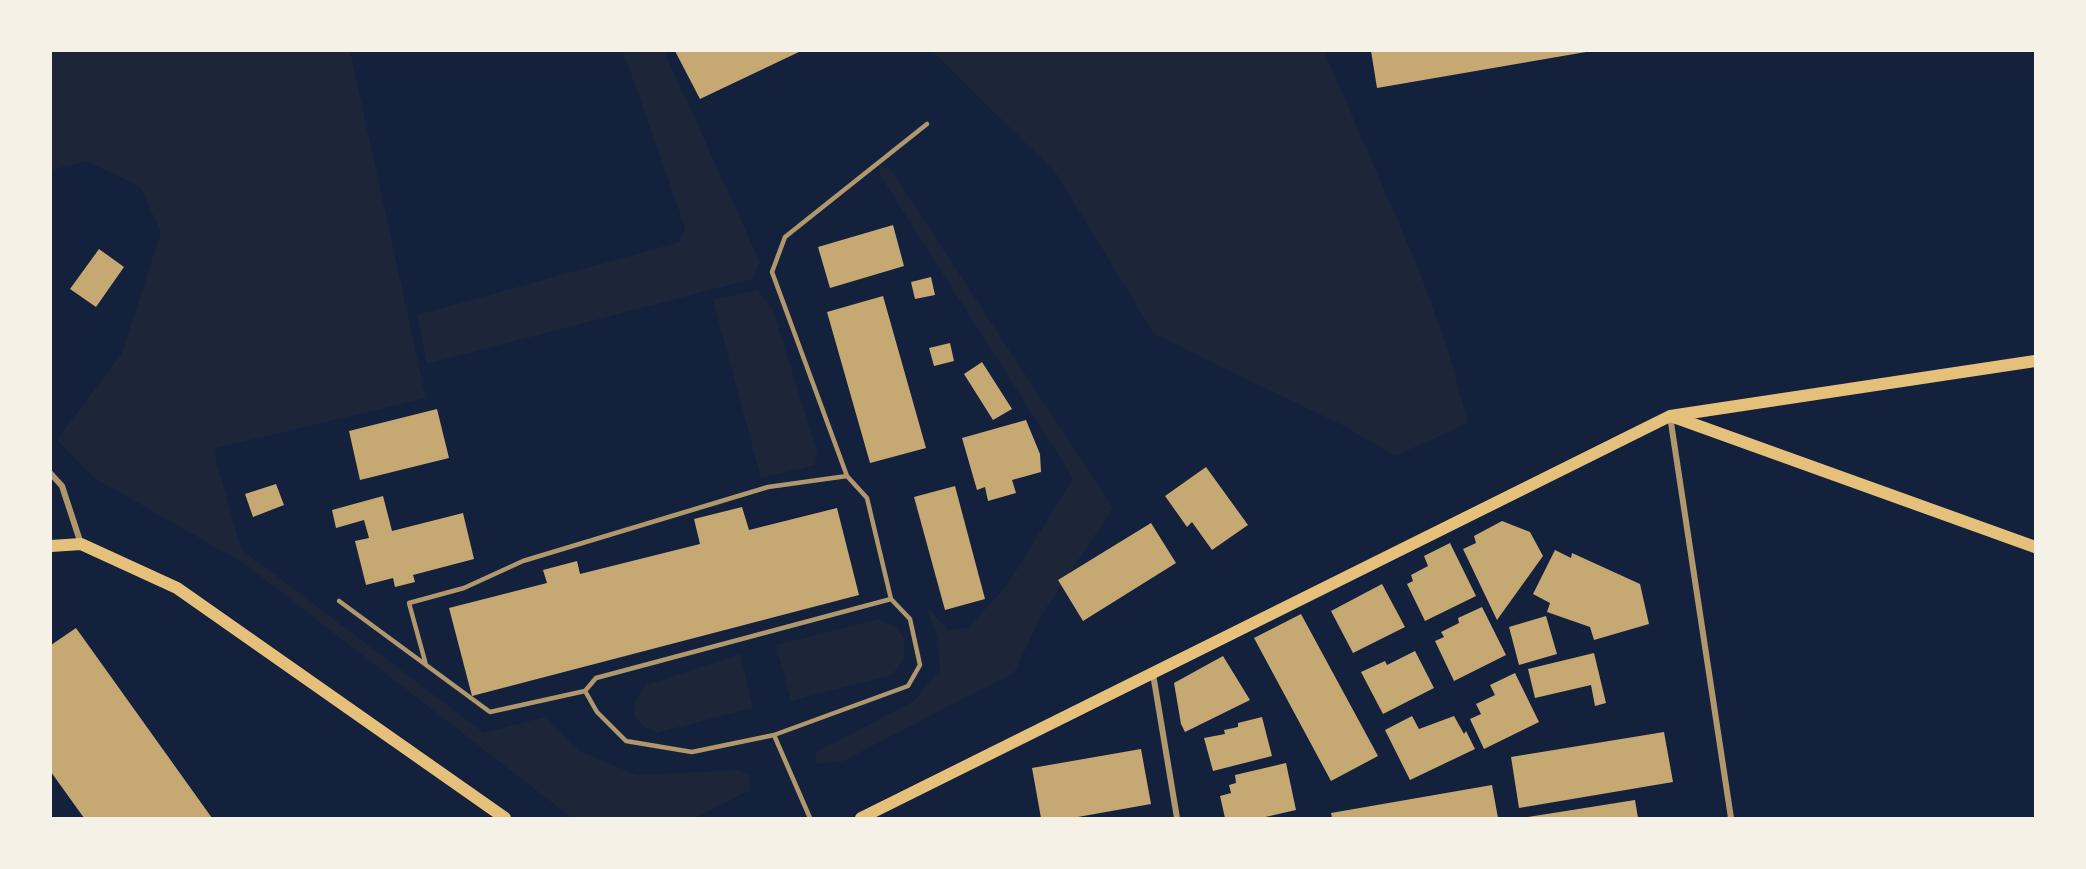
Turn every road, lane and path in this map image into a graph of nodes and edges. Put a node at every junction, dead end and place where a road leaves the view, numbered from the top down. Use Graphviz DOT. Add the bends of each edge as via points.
graph roads {
  1 [pos="927,124"];
  2 [pos="2035,361"];
  3 [pos="1670,416"];
  4 [pos="51,474"];
  5 [pos="847,476"];
  6 [pos="81,544"];
  7 [pos="51,546"];
  8 [pos="2035,547"];
  9 [pos="891,599"];
  10 [pos="339,602"];
  11 [pos="426,666"];
  12 [pos="1153,673"];
  13 [pos="585,691"];
  14 [pos="774,735"];
  15 [pos="504,818"];
  16 [pos="810,818"];
  17 [pos="861,818"];
  18 [pos="1176,818"];
  19 [pos="1731,818"];
  1 -- 5 [label="lane" via="784,237 772,272"];
  2 -- 3 [label="main road"];
  3 -- 8 [label="main road"];
  3 -- 12 [label="main road"];
  3 -- 19 [label="street"];
  4 -- 6 [label="street" via="62,486"];
  5 -- 9 [label="lane" via="867,498"];
  5 -- 11 [label="lane" via="768,487 523,561 464,588 410,603"];
  6 -- 7 [label="main road"];
  6 -- 15 [label="main road" via="177,588"];
  9 -- 13 [label="lane" via="596,678"];
  9 -- 14 [label="lane" via="910,619 920,665 908,686"];
  10 -- 11 [label="lane"];
  11 -- 13 [label="lane" via="490,712"];
  12 -- 17 [label="main road"];
  12 -- 18 [label="street"];
  13 -- 14 [label="lane" via="597,712 626,741 692,752"];
  14 -- 16 [label="lane"];
}
